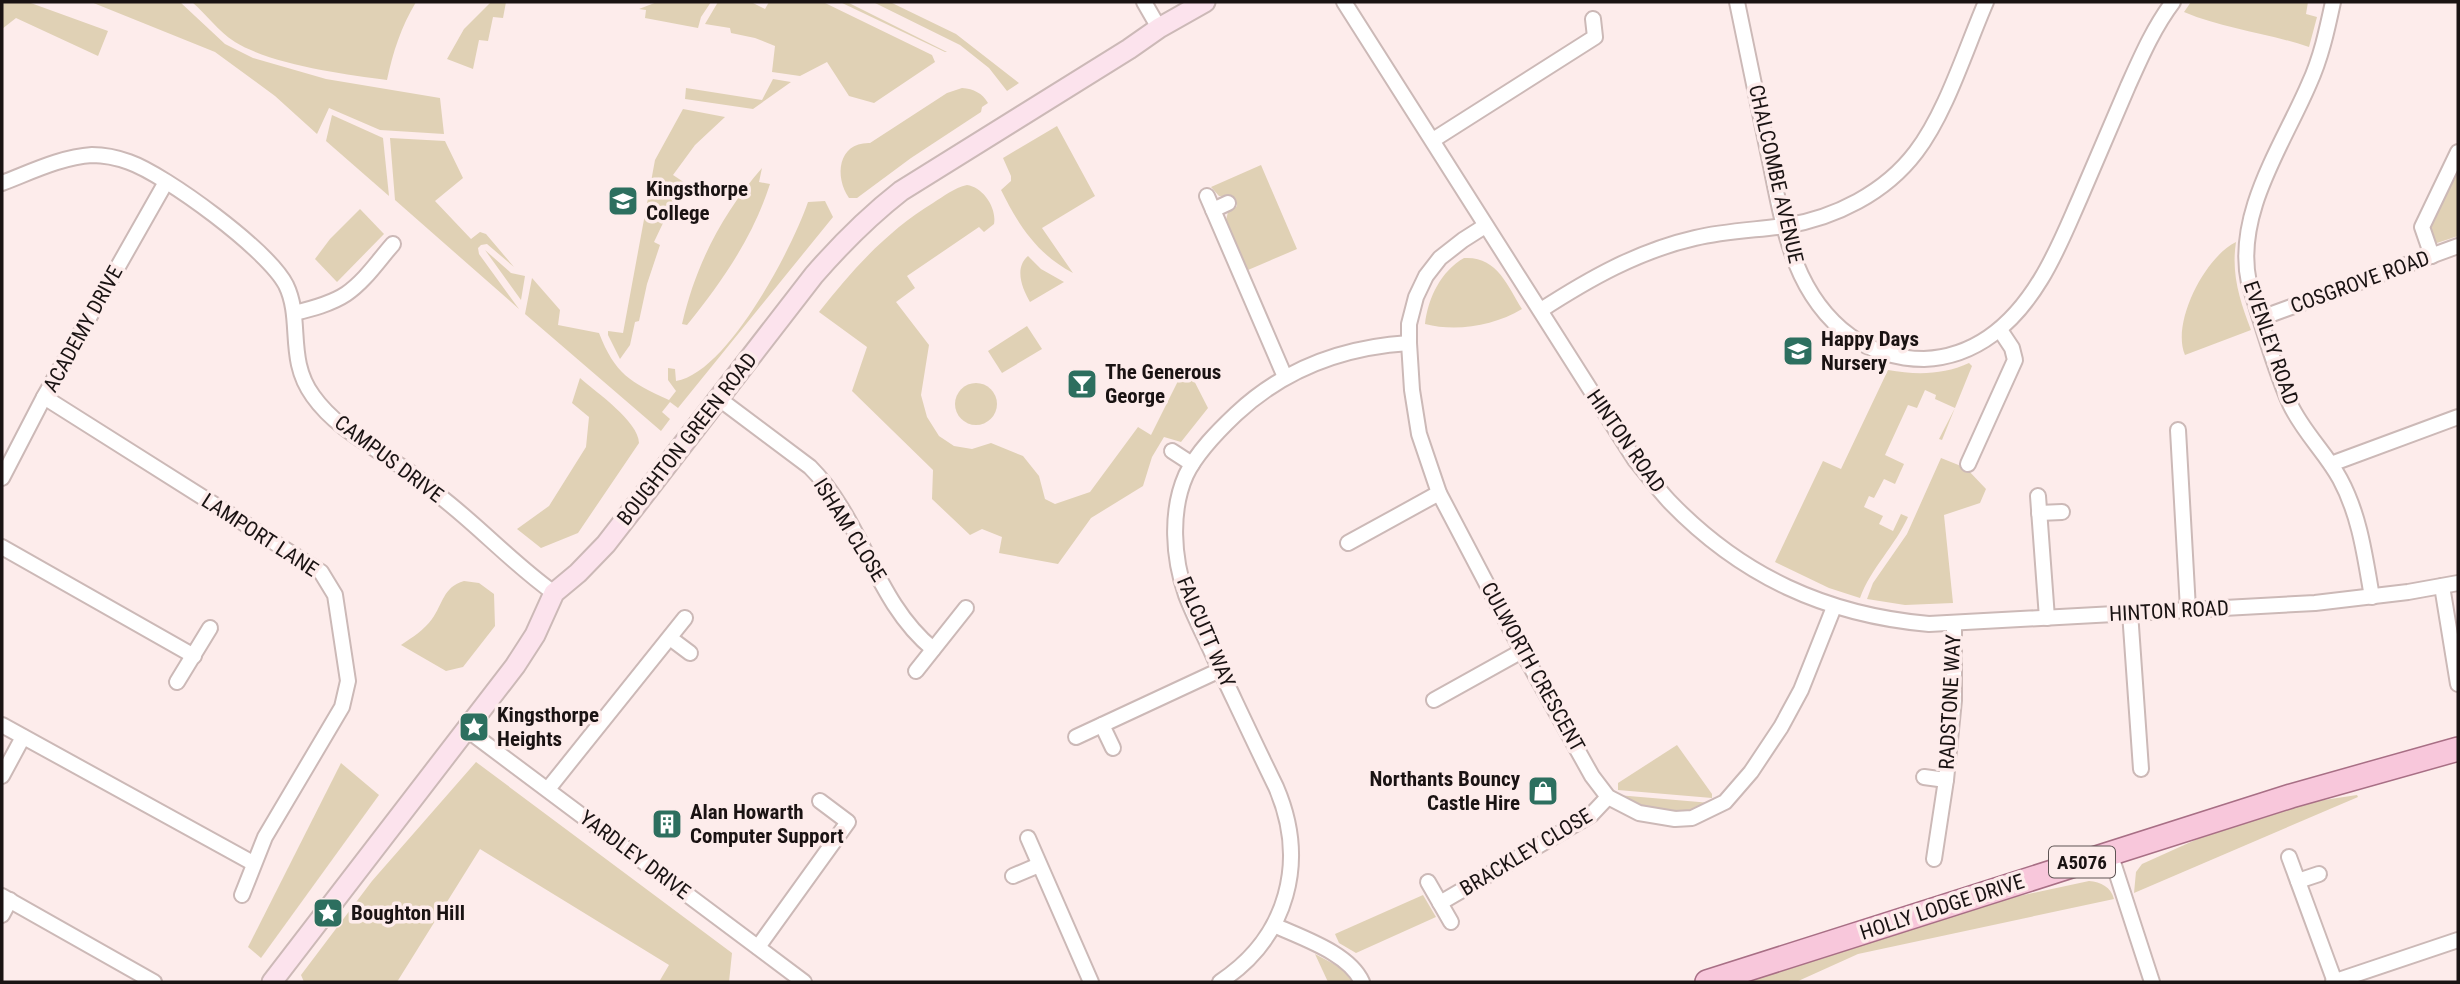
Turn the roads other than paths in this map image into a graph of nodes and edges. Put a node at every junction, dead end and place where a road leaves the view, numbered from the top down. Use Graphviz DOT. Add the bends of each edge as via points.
graph roads {
  1 [pos="1144,2"];
  2 [pos="1205,2"];
  3 [pos="1344,2"];
  4 [pos="1737,2"];
  5 [pos="1986,2"];
  6 [pos="2173,2"];
  7 [pos="2333,2"];
  8 [pos="1593,19"];
  9 [pos="1159,28"];
  10 [pos="1433,140"];
  11 [pos="2458,152"];
  12 [pos="166,181"];
  13 [pos="2,183"];
  14 [pos="1228,203"];
  15 [pos="1485,226"];
  16 [pos="1784,226"];
  17 [pos="393,244"];
  18 [pos="2458,246"];
  19 [pos="2431,256"];
  20 [pos="1541,310"];
  21 [pos="293,313"];
  22 [pos="2261,317"];
  23 [pos="2000,330"];
  24 [pos="1409,343"];
  25 [pos="1285,377"];
  26 [pos="44,397"];
  27 [pos="718,398"];
  28 [pos="2458,417"];
  29 [pos="2178,430"];
  30 [pos="1172,451"];
  31 [pos="1192,464"];
  32 [pos="1968,464"];
  33 [pos="2331,464"];
  34 [pos="2,478"];
  35 [pos="1439,493"];
  36 [pos="2038,496"];
  37 [pos="2062,512"];
  38 [pos="2039,513"];
  39 [pos="1348,543"];
  40 [pos="2,547"];
  41 [pos="2458,583"];
  42 [pos="2442,586"];
  43 [pos="554,593"];
  44 [pos="2372,597"];
  45 [pos="1834,607"];
  46 [pos="966,608"];
  47 [pos="2188,609"];
  48 [pos="2130,612"];
  49 [pos="685,618"];
  50 [pos="2047,618"];
  51 [pos="1954,624"];
  52 [pos="211,628"];
  53 [pos="670,638"];
  54 [pos="933,649"];
  55 [pos="1522,651"];
  56 [pos="690,653"];
  57 [pos="194,656"];
  58 [pos="1220,670"];
  59 [pos="916,671"];
  60 [pos="177,682"];
  61 [pos="2458,684"];
  62 [pos="1434,700"];
  63 [pos="2,725"];
  64 [pos="1102,725"];
  65 [pos="466,729"];
  66 [pos="23,737"];
  67 [pos="1076,737"];
  68 [pos="1113,748"];
  69 [pos="2458,749"];
  70 [pos="2141,769"];
  71 [pos="2,776"];
  72 [pos="1924,777"];
  73 [pos="1946,780"];
  74 [pos="548,789"];
  75 [pos="1608,797"];
  76 [pos="820,801"];
  77 [pos="1028,838"];
  78 [pos="2110,853"];
  79 [pos="2288,857"];
  80 [pos="1934,859"];
  81 [pos="253,863"];
  82 [pos="1039,865"];
  83 [pos="2319,874"];
  84 [pos="1013,876"];
  85 [pos="2298,881"];
  86 [pos="1428,882"];
  87 [pos="242,895"];
  88 [pos="6,898"];
  89 [pos="1440,902"];
  90 [pos="2,915"];
  91 [pos="1451,922"];
  92 [pos="1274,925"];
  93 [pos="2458,940"];
  94 [pos="758,947"];
  95 [pos="154,982"];
  96 [pos="272,982"];
  97 [pos="804,982"];
  98 [pos="1091,982"];
  99 [pos="1220,982"];
  100 [pos="1362,982"];
  101 [pos="1707,982"];
  102 [pos="2152,982"];
  103 [pos="2334,982"];
  1 -- 9 [label="street"];
  2 -- 9 [label="street, BOUGHTON GREEN ROAD"];
  3 -- 10 [label="street, HINTON ROAD"];
  4 -- 16 [label="street, CHALCOMBE AVENUE"];
  5 -- 16 [label="street" via="1933,126 1907,163 1850,206"];
  6 -- 23 [label="street, CHALCOMBE AVENUE" via="2142,54 2052,259 2030,296"];
  7 -- 22 [label="street, EVENLEY ROAD" via="2317,65 2253,216 2246,269"];
  8 -- 10 [label="street" via="1595,37"];
  9 -- 27 [label="street, BOUGHTON GREEN ROAD" via="880,207 825,262"];
  10 -- 15 [label="street, HINTON ROAD"];
  11 -- 19 [label="street" via="2422,227"];
  12 -- 13 [label="street, CAMPUS DRIVE" via="130,162 94,155 69,158"];
  12 -- 21 [label="street, CAMPUS DRIVE" via="275,269 285,283"];
  12 -- 26 [label="street, ACADEMY DRIVE"];
  14 -- 25 [label="street" via="1210,203"];
  15 -- 20 [label="street, HINTON ROAD"];
  15 -- 24 [label="street, CULWORTH CRESCENT" via="1450,250 1426,276 1412,311"];
  16 -- 20 [label="street" via="1722,232 1667,246 1617,265"];
  16 -- 23 [label="street, CHALCOMBE AVENUE" via="1796,265 1815,302 1837,326 1873,349 1915,359 1947,356 1970,349"];
  17 -- 21 [label="street" via="345,295"];
  18 -- 19 [label="street, COSGROVE ROAD"];
  19 -- 22 [label="street, COSGROVE ROAD"];
  20 -- 45 [label="street, HINTON ROAD" via="1635,460 1668,500 1745,564"];
  21 -- 43 [label="street, CAMPUS DRIVE" via="302,375 325,410 440,496"];
  22 -- 33 [label="street, EVENLEY ROAD" via="2291,406"];
  23 -- 32 [label="street" via="2015,360"];
  24 -- 25 [label="street, FALCUTT WAY" via="1345,352"];
  24 -- 35 [label="street, CULWORTH CRESCENT" via="1419,434"];
  25 -- 31 [label="street, FALCUTT WAY" via="1246,404"];
  26 -- 34 [label="street, ACADEMY DRIVE"];
  26 -- 81 [label="street, LAMPORT LANE" via="321,572 335,595 348,681 342,707"];
  27 -- 43 [label="street, BOUGHTON GREEN ROAD" via="606,544"];
  27 -- 54 [label="street, ISHAM CLOSE" via="821,479 903,617"];
  28 -- 33 [label="street"];
  29 -- 47 [label="street"];
  30 -- 31 [label="street"];
  31 -- 58 [label="street, FALCUTT WAY" via="1177,510 1177,563 1188,600"];
  33 -- 44 [label="street, EVENLEY ROAD" via="2356,517"];
  35 -- 39 [label="street"];
  35 -- 55 [label="street, CULWORTH CRESCENT"];
  36 -- 38 [label="street"];
  37 -- 38 [label="street"];
  38 -- 50 [label="street"];
  40 -- 57 [label="street"];
  41 -- 42 [label="street, HINTON ROAD"];
  42 -- 44 [label="street, HINTON ROAD"];
  42 -- 61 [label="street"];
  43 -- 65 [label="street, BOUGHTON GREEN ROAD" via="515,666"];
  44 -- 47 [label="street, HINTON ROAD"];
  45 -- 51 [label="street, HINTON ROAD" via="1902,622"];
  45 -- 75 [label="street, CULWORTH CRESCENT" via="1781,727 1759,762 1719,806 1692,818 1675,819 1639,813"];
  46 -- 54 [label="street"];
  47 -- 48 [label="street, HINTON ROAD"];
  48 -- 50 [label="street, HINTON ROAD"];
  48 -- 70 [label="street"];
  49 -- 53 [label="street"];
  50 -- 51 [label="street, HINTON ROAD"];
  51 -- 73 [label="street, RADSTONE WAY" via="1954,700"];
  52 -- 57 [label="street"];
  53 -- 56 [label="street"];
  53 -- 74 [label="street"];
  54 -- 59 [label="street"];
  55 -- 62 [label="street"];
  55 -- 75 [label="street, CULWORTH CRESCENT"];
  57 -- 60 [label="street"];
  58 -- 64 [label="street"];
  58 -- 92 [label="street, FALCUTT WAY" via="1276,787 1289,826 1289,884"];
  63 -- 66 [label="street"];
  64 -- 67 [label="street"];
  64 -- 68 [label="street"];
  65 -- 74 [label="street, YARDLEY DRIVE"];
  65 -- 96 [label="street, BOUGHTON GREEN ROAD"];
  66 -- 71 [label="street"];
  66 -- 81 [label="street"];
  69 -- 78 [label="main road, HOLLY LODGE DRIVE / A5076"];
  72 -- 73 [label="street, RADSTONE WAY"];
  73 -- 80 [label="street, RADSTONE WAY"];
  74 -- 94 [label="street, YARDLEY DRIVE"];
  75 -- 89 [label="street, BRACKLEY CLOSE" via="1591,815"];
  76 -- 94 [label="street" via="848,822"];
  77 -- 82 [label="street"];
  78 -- 101 [label="main road, HOLLY LODGE DRIVE / A5076"];
  78 -- 102 [label="street"];
  79 -- 85 [label="street"];
  81 -- 87 [label="street, LAMPORT LANE"];
  82 -- 84 [label="street"];
  82 -- 98 [label="street"];
  83 -- 85 [label="street"];
  85 -- 103 [label="street"];
  86 -- 89 [label="street, BRACKLEY CLOSE"];
  88 -- 90 [label="street"];
  88 -- 95 [label="street"];
  89 -- 91 [label="street, BRACKLEY CLOSE"];
  92 -- 99 [label="street, FALCUTT WAY" via="1254,954"];
  92 -- 100 [label="street" via="1344,960"];
  93 -- 103 [label="street"];
  94 -- 97 [label="street, YARDLEY DRIVE"];
}
